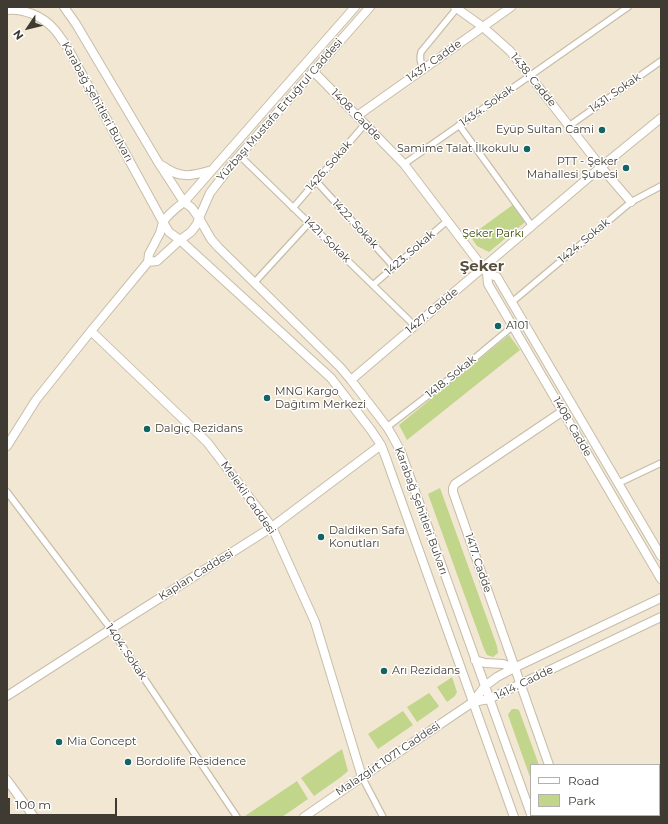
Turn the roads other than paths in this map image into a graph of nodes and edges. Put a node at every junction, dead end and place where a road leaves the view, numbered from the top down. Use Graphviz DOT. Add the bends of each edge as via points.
graph roads {
  1 [pos="64,7"];
  2 [pos="354,7"];
  3 [pos="370,7"];
  4 [pos="511,7"];
  5 [pos="628,7"];
  6 [pos="456,8"];
  7 [pos="622,9"];
  8 [pos="7,10"];
  9 [pos="483,27"];
  10 [pos="661,61"];
  11 [pos="423,69"];
  12 [pos="314,71"];
  13 [pos="530,76"];
  14 [pos="357,116"];
  15 [pos="661,118"];
  16 [pos="365,124"];
  17 [pos="459,125"];
  18 [pos="569,126"];
  19 [pos="239,155"];
  20 [pos="158,162"];
  21 [pos="404,164"];
  22 [pos="601,167"];
  23 [pos="213,170"];
  24 [pos="316,181"];
  25 [pos="661,186"];
  26 [pos="184,202"];
  27 [pos="631,202"];
  28 [pos="293,208"];
  29 [pos="199,218"];
  30 [pos="447,220"];
  31 [pos="163,222"];
  32 [pos="309,223"];
  33 [pos="532,226"];
  34 [pos="180,240"];
  35 [pos="148,262"];
  36 [pos="394,267"];
  37 [pos="485,271"];
  38 [pos="254,283"];
  39 [pos="373,285"];
  40 [pos="512,302"];
  41 [pos="415,326"];
  42 [pos="513,326"];
  43 [pos="91,331"];
  44 [pos="351,380"];
  45 [pos="563,411"];
  46 [pos="387,428"];
  47 [pos="7,446"];
  48 [pos="381,446"];
  49 [pos="661,463"];
  50 [pos="618,483"];
  51 [pos="7,492"];
  52 [pos="272,527"];
  53 [pos="661,556"];
  54 [pos="661,579"];
  55 [pos="661,598"];
  56 [pos="661,617"];
  57 [pos="111,629"];
  58 [pos="475,660"];
  59 [pos="514,668"];
  60 [pos="520,684"];
  61 [pos="485,686"];
  62 [pos="7,696"];
  63 [pos="489,699"];
  64 [pos="473,702"];
  65 [pos="549,764"];
  66 [pos="362,777"];
  67 [pos="7,780"];
  68 [pos="530,812"];
  69 [pos="34,817"];
  70 [pos="237,817"];
  71 [pos="304,817"];
  72 [pos="383,817"];
  73 [pos="514,817"];
  1 -- 20 [label="main road, Karabağ Şehitleri Bulvarı"];
  2 -- 23 [label="main road, Yüzbaşı Mustafa Ertuğrul Caddesi"];
  3 -- 12 [label="main road, Yüzbaşı Mustafa Ertuğrul Caddesi"];
  4 -- 9 [label="main road, 1437. Cadde"];
  5 -- 7 [label="street, 1434. Sokak"];
  6 -- 9 [label="main road, 1438. Cadde"];
  6 -- 11 [label="street" via="421,52 420,62"];
  7 -- 13 [label="street, 1434. Sokak"];
  8 -- 31 [label="main road, Karabağ Şehitleri Bulvarı" via="27,12 53,27 66,45"];
  9 -- 11 [label="main road, 1437. Cadde"];
  9 -- 13 [label="main road, 1438. Cadde" via="510,51"];
  10 -- 18 [label="street, 1431. Sokak"];
  11 -- 14 [label="main road, 1437. Cadde"];
  12 -- 14 [label="main road, 1408. Cadde"];
  12 -- 19 [label="main road, Yüzbaşı Mustafa Ertuğrul Caddesi"];
  13 -- 17 [label="street, 1434. Sokak"];
  13 -- 18 [label="main road, 1438. Cadde"];
  14 -- 16 [label="main road, 1408. Cadde"];
  15 -- 22 [label="main road, 1427. Cadde"];
  16 -- 21 [label="main road, 1408. Cadde"];
  16 -- 24 [label="street, 1426. Sokak"];
  17 -- 21 [label="street, 1434. Sokak"];
  17 -- 33 [label="street"];
  18 -- 22 [label="main road, 1438. Cadde"];
  19 -- 28 [label="street, 1421. Sokak"];
  19 -- 29 [label="main road, Yüzbaşı Mustafa Ertuğrul Caddesi" via="210,192"];
  20 -- 23 [label="main road" via="181,175 190,176"];
  20 -- 26 [label="main road, Karabağ Şehitleri Bulvarı"];
  21 -- 30 [label="main road, 1408. Cadde"];
  22 -- 27 [label="main road, 1438. Cadde"];
  22 -- 33 [label="main road, 1427. Cadde"];
  23 -- 26 [label="main road, Yüzbaşı Mustafa Ertuğrul Caddesi"];
  24 -- 28 [label="street, 1426. Sokak"];
  24 -- 36 [label="street, 1422. Sokak"];
  25 -- 27 [label="street, 1424. Sokak"];
  26 -- 29 [label="main road, Karabağ Şehitleri Bulvarı"];
  26 -- 31 [label="main road"];
  27 -- 40 [label="street, 1424. Sokak"];
  28 -- 32 [label="street, 1421. Sokak"];
  29 -- 34 [label="main road" via="194,228"];
  29 -- 38 [label="main road, Karabağ Şehitleri Bulvarı" via="211,239"];
  30 -- 36 [label="street, 1423. Sokak"];
  30 -- 37 [label="main road, 1408. Cadde"];
  31 -- 34 [label="main road, Karabağ Şehitleri Bulvarı" via="169,232"];
  31 -- 35 [label="main road"];
  32 -- 38 [label="street"];
  32 -- 39 [label="street, 1421. Sokak"];
  33 -- 37 [label="main road, 1427. Cadde"];
  34 -- 35 [label="main road" via="157,261"];
  34 -- 48 [label="main road, Karabağ Şehitleri Bulvarı" via="331,378"];
  35 -- 43 [label="main road"];
  36 -- 39 [label="street, 1423. Sokak"];
  37 -- 40 [label="main road, 1408. Cadde" via="497,277"];
  37 -- 41 [label="main road, 1427. Cadde"];
  37 -- 42 [label="main road, 1408. Cadde" via="488,284"];
  38 -- 44 [label="main road, Karabağ Şehitleri Bulvarı"];
  39 -- 41 [label="street, 1421. Sokak"];
  40 -- 50 [label="main road, 1408. Cadde"];
  41 -- 44 [label="main road, 1427. Cadde"];
  42 -- 45 [label="main road, 1408. Cadde"];
  42 -- 46 [label="street, 1418. Sokak"];
  43 -- 47 [label="main road" via="36,400"];
  43 -- 52 [label="main road, Melekli Caddesi" via="207,442"];
  44 -- 46 [label="main road, Karabağ Şehitleri Bulvarı"];
  45 -- 54 [label="main road, 1408. Cadde"];
  45 -- 59 [label="main road, 1417. Cadde" via="455,484 453,488"];
  46 -- 58 [label="main road, Karabağ Şehitleri Bulvarı" via="401,452"];
  48 -- 52 [label="main road, Kaplan Caddesi"];
  48 -- 64 [label="main road, Karabağ Şehitleri Bulvarı"];
  49 -- 50 [label="street"];
  50 -- 53 [label="main road, 1408. Cadde"];
  51 -- 57 [label="street, 1404. Sokak"];
  52 -- 57 [label="main road, Kaplan Caddesi"];
  52 -- 66 [label="main road, Melekli Caddesi" via="315,622"];
  55 -- 59 [label="main road, 1414. Cadde"];
  56 -- 60 [label="main road, 1414. Cadde"];
  57 -- 62 [label="main road, Kaplan Caddesi"];
  57 -- 70 [label="street, 1404. Sokak"];
  58 -- 59 [label="main road"];
  58 -- 61 [label="main road, Karabağ Şehitleri Bulvarı"];
  59 -- 60 [label="main road, 1417. Cadde"];
  59 -- 61 [label="main road, 1414. Cadde"];
  60 -- 63 [label="main road, 1414. Cadde"];
  60 -- 65 [label="main road, 1417. Cadde"];
  61 -- 63 [label="main road, Karabağ Şehitleri Bulvarı"];
  61 -- 64 [label="main road, 1414. Cadde"];
  63 -- 64 [label="main road, 1414. Cadde"];
  63 -- 68 [label="main road, Karabağ Şehitleri Bulvarı"];
  64 -- 66 [label="main road, Malazgirt 1071 Caddesi"];
  64 -- 73 [label="main road, Karabağ Şehitleri Bulvarı"];
  66 -- 71 [label="main road, Malazgirt 1071 Caddesi"];
  66 -- 72 [label="street"];
  67 -- 69 [label="main road"];
}
